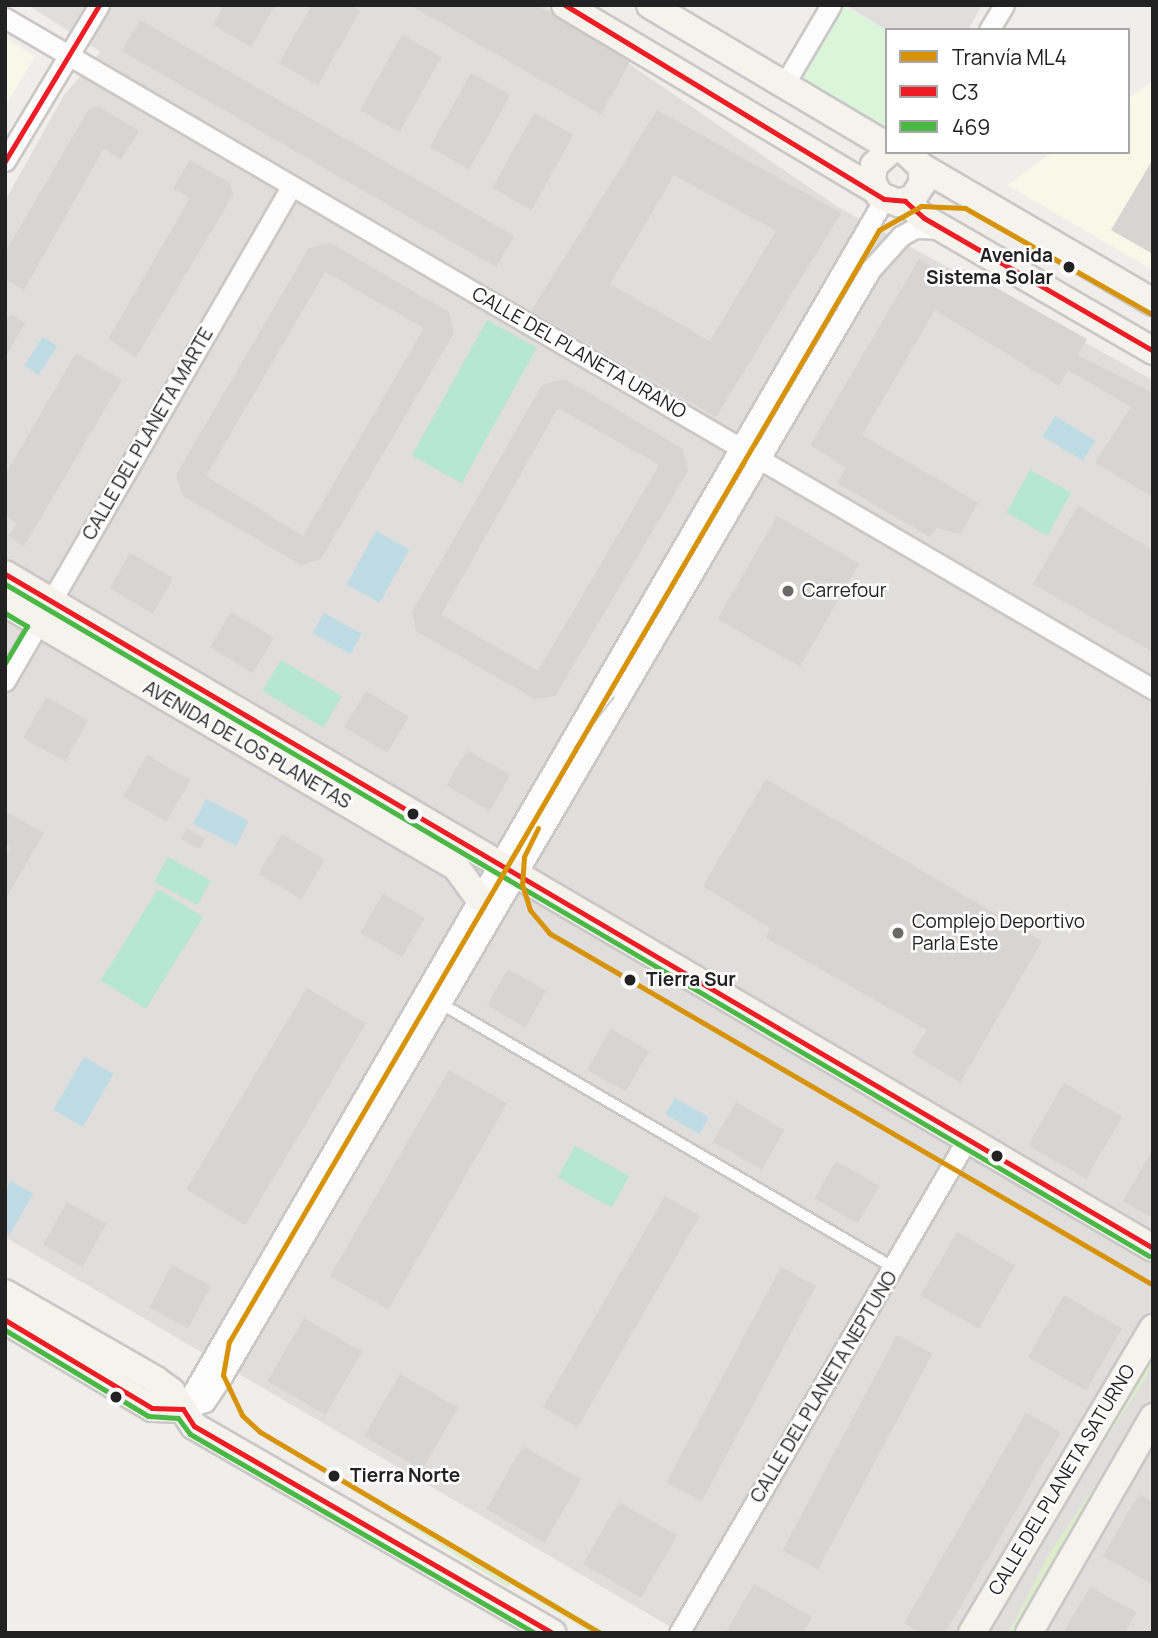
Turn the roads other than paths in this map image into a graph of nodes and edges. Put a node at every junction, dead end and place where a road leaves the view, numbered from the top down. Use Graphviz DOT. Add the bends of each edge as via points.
graph roads {
  1 [pos="99,5"];
  2 [pos="565,5"];
  3 [pos="650,5"];
  4 [pos="831,5"];
  5 [pos="1004,5"];
  6 [pos="5,18"];
  7 [pos="990,28"];
  8 [pos="71,55"];
  9 [pos="785,83"];
  10 [pos="885,145"];
  11 [pos="909,156"];
  12 [pos="5,161"];
  13 [pos="291,187"];
  14 [pos="888,196"];
  15 [pos="954,233"];
  16 [pos="1153,302"];
  17 [pos="1153,351"];
  18 [pos="742,447"];
  19 [pos="761,458"];
  20 [pos="5,574"];
  21 [pos="5,603"];
  22 [pos="46,612"];
  23 [pos="5,681"];
  24 [pos="1153,689"];
  25 [pos="507,870"];
  26 [pos="478,897"];
  27 [pos="439,1003"];
  28 [pos="966,1140"];
  29 [pos="1153,1248"];
  30 [pos="894,1268"];
  31 [pos="5,1293"];
  32 [pos="5,1320"];
  33 [pos="1153,1328"];
  34 [pos="183,1409"];
  35 [pos="1153,1417"];
  36 [pos="552,1633"];
  37 [pos="679,1633"];
  38 [pos="972,1633"];
  39 [pos="1028,1633"];
  1 -- 8 [label="street"];
  2 -- 14 [label="street"];
  3 -- 9 [label="street"];
  4 -- 9 [label="street"];
  5 -- 7 [label="street"];
  6 -- 8 [label="street, CALLE DEL PLANETA URANO"];
  8 -- 12 [label="street"];
  8 -- 13 [label="street, CALLE DEL PLANETA URANO"];
  9 -- 10 [label="street"];
  11 -- 14 [label="street" via="922,184"];
  11 -- 14 [label="street" via="874,165"];
  11 -- 16 [label="street"];
  13 -- 18 [label="street, CALLE DEL PLANETA URANO"];
  13 -- 22 [label="street, CALLE DEL PLANETA MARTE"];
  14 -- 15 [label="street"];
  14 -- 18 [label="street"];
  15 -- 17 [label="street"];
  15 -- 19 [label="street" via="915,228 893,241"];
  18 -- 19 [label="street, CALLE DEL PLANETA URANO"];
  18 -- 25 [label="street"];
  19 -- 24 [label="street, CALLE DEL PLANETA URANO"];
  19 -- 25 [label="street"];
  20 -- 22 [label="street, AVENIDA DE LOS PLANETAS"];
  21 -- 22 [label="street, AVENIDA DE LOS PLANETAS"];
  22 -- 23 [label="street, CALLE DEL PLANETA MARTE"];
  22 -- 25 [label="street, AVENIDA DE LOS PLANETAS"];
  22 -- 26 [label="street, AVENIDA DE LOS PLANETAS" via="456,867"];
  25 -- 26 [label="street"];
  25 -- 27 [label="street"];
  25 -- 28 [label="street, AVENIDA DE LOS PLANETAS"];
  26 -- 34 [label="street"];
  27 -- 30 [label="lane"];
  27 -- 34 [label="street" via="223,1375 205,1402"];
  28 -- 29 [label="street, AVENIDA DE LOS PLANETAS"];
  28 -- 30 [label="street, CALLE DEL PLANETA NEPTUNO"];
  30 -- 37 [label="street, CALLE DEL PLANETA NEPTUNO"];
  31 -- 34 [label="street" via="156,1380"];
  32 -- 34 [label="street" via="152,1408"];
  33 -- 38 [label="street, CALLE DEL PLANETA SATURNO"];
  34 -- 36 [label="street" via="194,1426"];
  35 -- 39 [label="street"];
}
